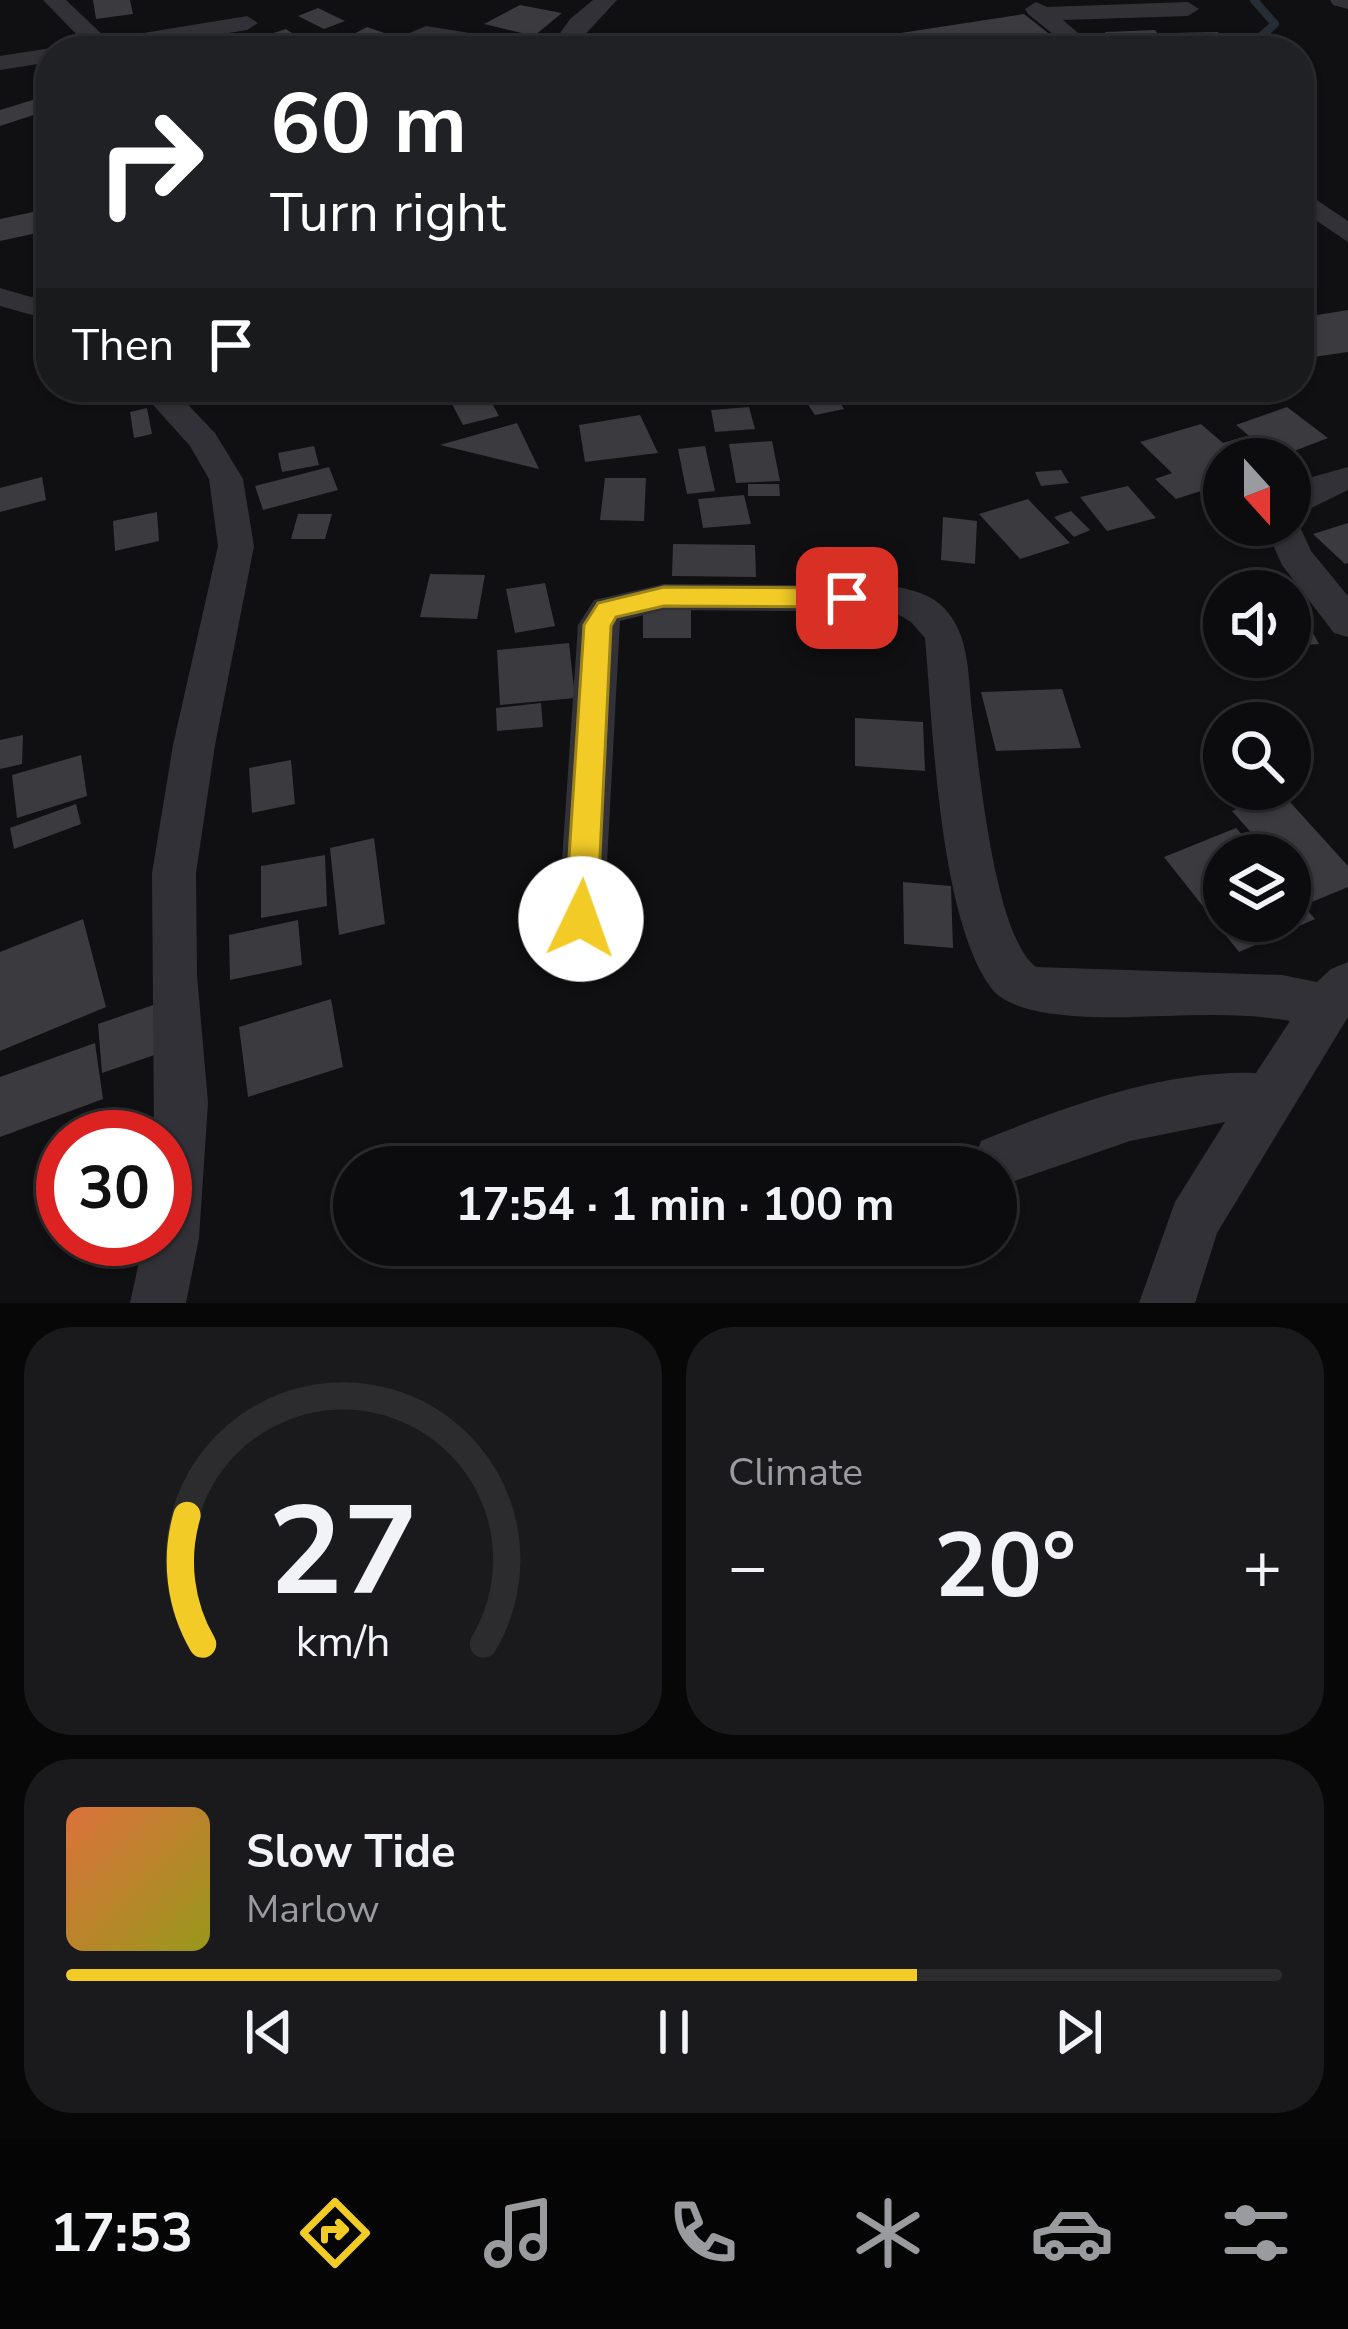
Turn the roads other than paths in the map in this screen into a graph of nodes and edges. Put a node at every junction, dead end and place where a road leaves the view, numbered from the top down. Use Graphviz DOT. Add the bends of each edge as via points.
graph roads {
  1 [pos="54,0"];
  2 [pos="606,0"];
  3 [pos="1034,7"];
  4 [pos="1189,9"];
  5 [pos="247,23"];
  6 [pos="92,36"];
  7 [pos="165,36"];
  8 [pos="570,36"];
  9 [pos="1070,36"];
  10 [pos="36,57"];
  11 [pos="0,63"];
  12 [pos="1314,208"];
  13 [pos="1348,234"];
  14 [pos="0,297"];
  15 [pos="36,306"];
  16 [pos="167,402"];
  17 [pos="1348,478"];
  18 [pos="1311,491"];
  19 [pos="1290,546"];
  20 [pos="1348,623"];
  21 [pos="581,919"];
  22 [pos="1337,995"];
  23 [pos="1265,1099"];
  24 [pos="1017,1154"];
  25 [pos="158,1303"];
  26 [pos="1167,1303"];
  1 -- 6 [label="street"];
  2 -- 8 [label="street"];
  3 -- 4 [label="street"];
  3 -- 9 [label="street"];
  5 -- 7 [label="street"];
  10 -- 11 [label="street"];
  12 -- 13 [label="street"];
  14 -- 15 [label="street"];
  16 -- 25 [label="street" via="226,479 236,546 174,873 182,1103 172,1238"];
  17 -- 18 [label="street"];
  19 -- 20 [label="street"];
  21 -- 22 [label="street" via="597,625 607,610 664,597 895,599 916,604 944,638 984,926 1010,976 1060,992"];
  22 -- 23 [label="street"];
  23 -- 24 [label="street" via="1168,1105"];
  23 -- 26 [label="street" via="1194,1221"];
}
